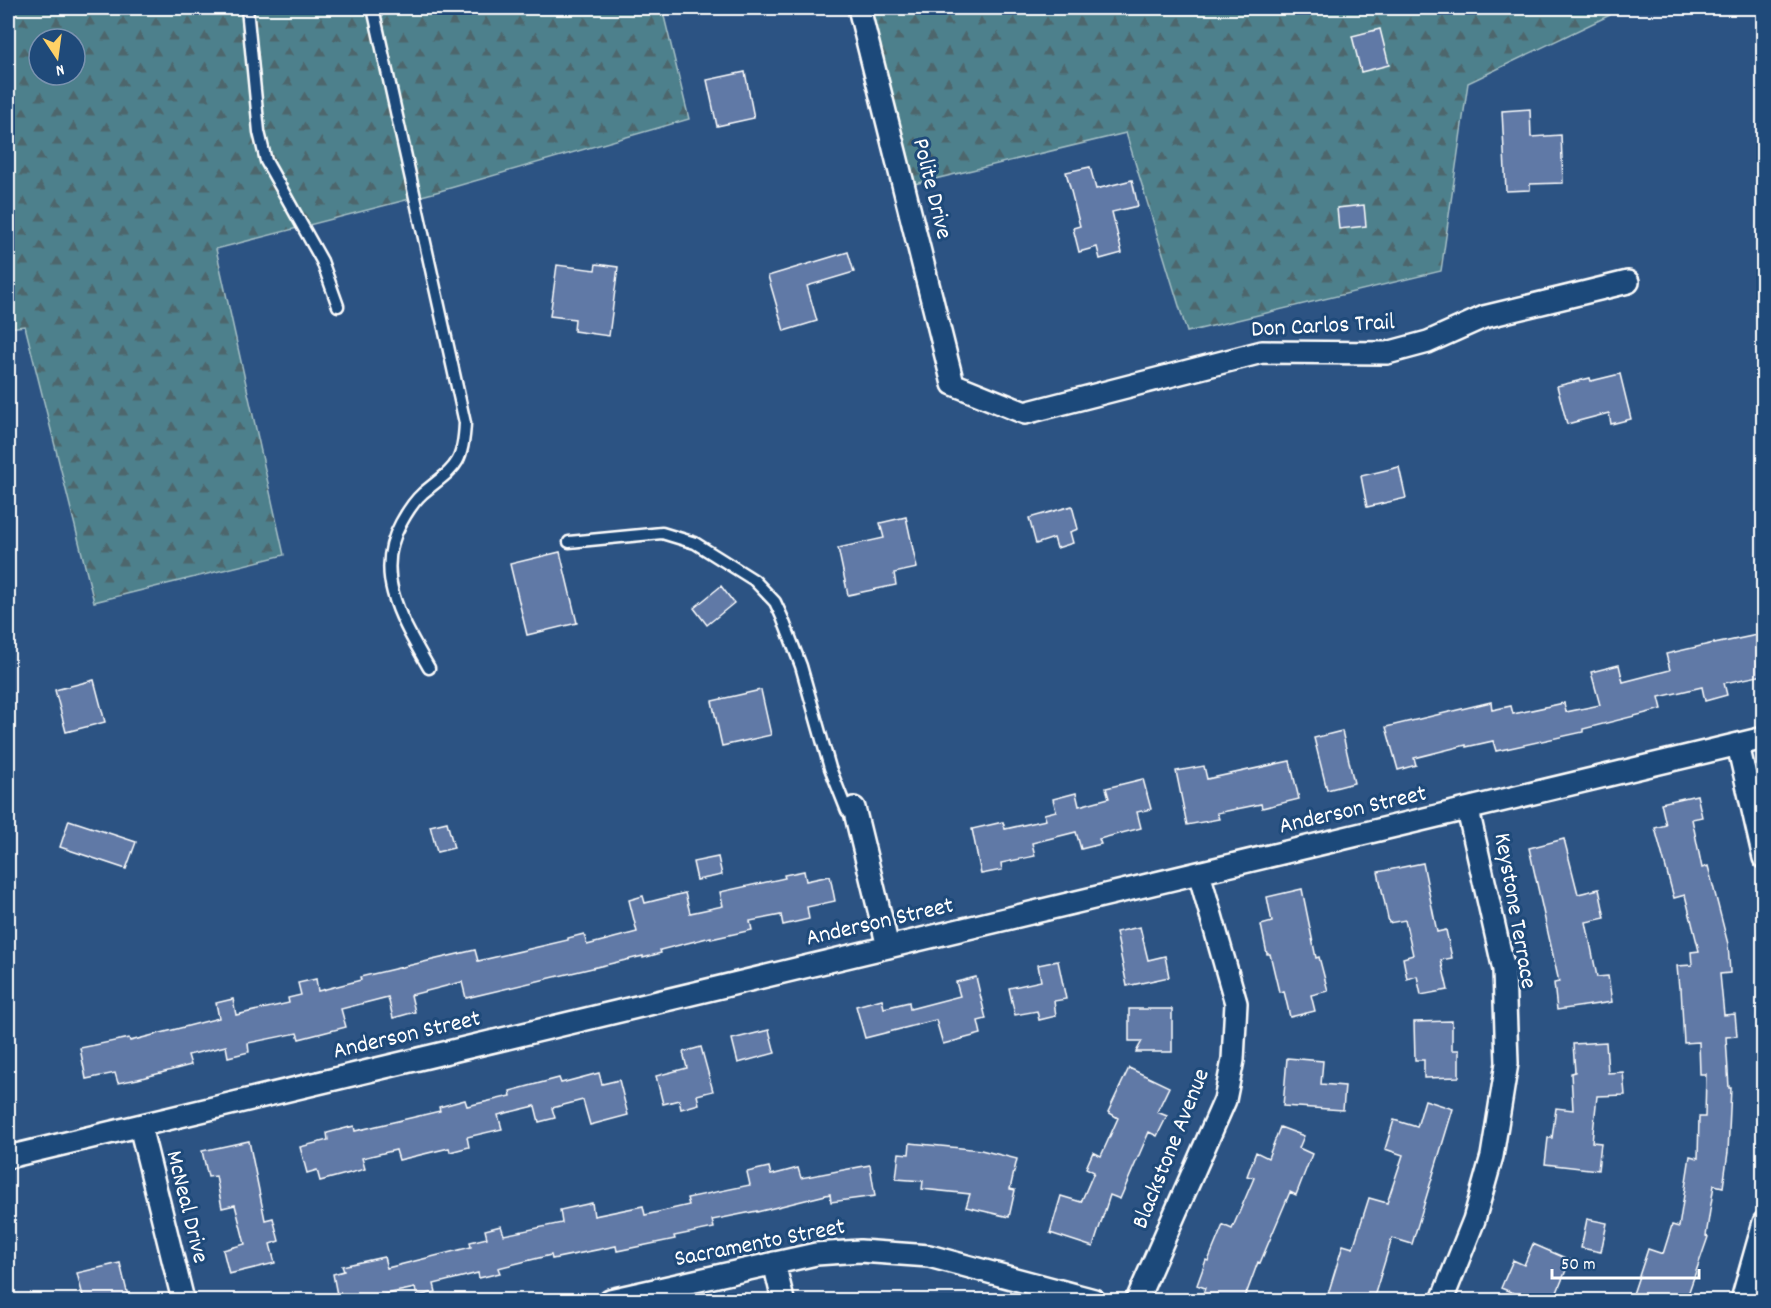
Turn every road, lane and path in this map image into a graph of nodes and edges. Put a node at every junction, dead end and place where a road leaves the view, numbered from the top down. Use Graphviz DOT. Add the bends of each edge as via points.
graph roads {
  1 [pos="247,8"];
  2 [pos="373,8"];
  3 [pos="859,8"];
  4 [pos="1628,282"];
  5 [pos="338,306"];
  6 [pos="953,384"];
  7 [pos="569,542"];
  8 [pos="429,668"];
  9 [pos="1764,738"];
  10 [pos="1738,744"];
  11 [pos="1468,810"];
  12 [pos="855,812"];
  13 [pos="1764,858"];
  14 [pos="1199,873"];
  15 [pos="888,947"];
  16 [pos="140,1126"];
  17 [pos="8,1157"];
  18 [pos="1764,1222"];
  19 [pos="774,1263"];
  20 [pos="183,1300"];
  21 [pos="610,1300"];
  22 [pos="783,1300"];
  23 [pos="1094,1300"];
  24 [pos="1137,1300"];
  25 [pos="1442,1300"];
  26 [pos="1742,1300"];
  1 -- 5 [label="lane" via="259,132 266,161 322,261"];
  2 -- 8 [label="lane" via="465,423 464,446 455,466 408,510 388,564 398,610"];
  3 -- 6 [label="street, Polite Drive"];
  4 -- 6 [label="street, Don Carlos Trail" via="1484,317 1428,342 1387,353 1262,352 1025,413"];
  7 -- 12 [label="lane" via="662,533 695,543 754,580 775,602 782,617 801,666 830,768 847,811"];
  9 -- 10 [label="street, Anderson Street"];
  10 -- 11 [label="street, Anderson Street"];
  10 -- 13 [label="street"];
  11 -- 14 [label="street, Anderson Street"];
  11 -- 25 [label="street, Keystone Terrace" via="1504,970 1507,1063 1492,1156 1474,1220"];
  12 -- 15 [label="street"];
  14 -- 15 [label="street, Anderson Street"];
  14 -- 24 [label="street, Blackstone Avenue" via="1236,1003 1233,1060 1224,1100"];
  15 -- 16 [label="street, Anderson Street"];
  16 -- 17 [label="street, Anderson Street"];
  16 -- 20 [label="street, McNeal Drive"];
  18 -- 26 [label="street"];
  19 -- 21 [label="street, Sacramento Street"];
  19 -- 22 [label="street"];
  19 -- 23 [label="street, Sacramento Street" via="816,1254 860,1251 929,1256"];
}
